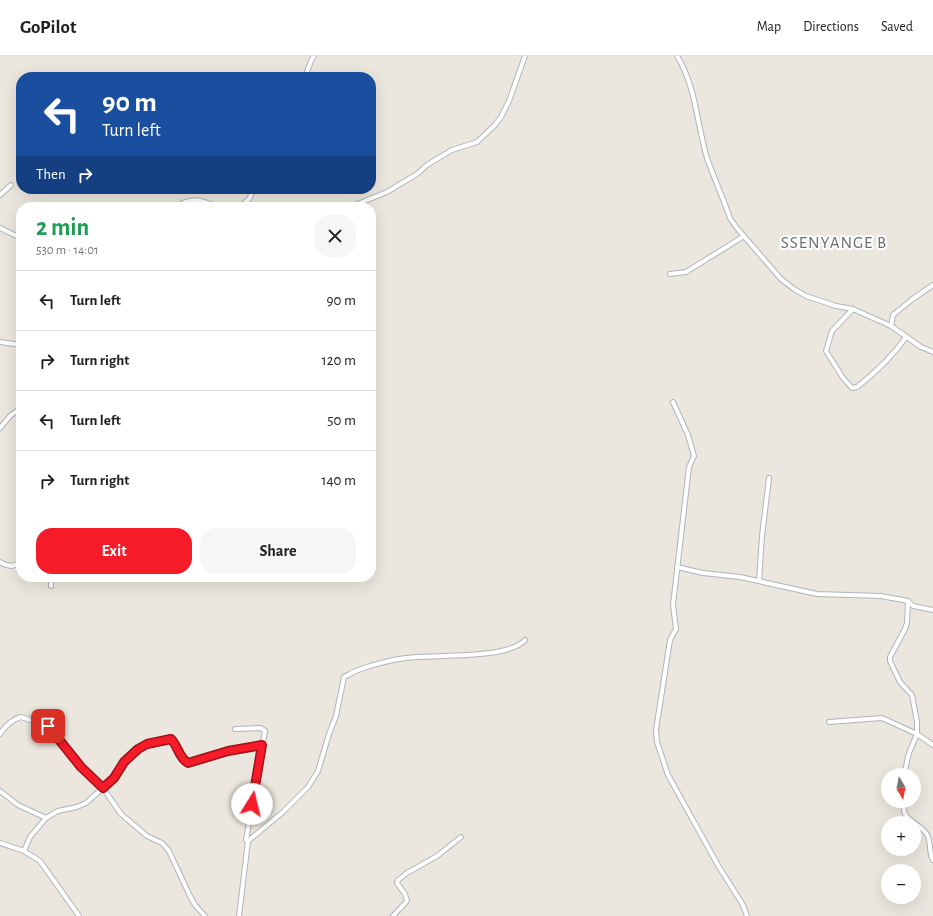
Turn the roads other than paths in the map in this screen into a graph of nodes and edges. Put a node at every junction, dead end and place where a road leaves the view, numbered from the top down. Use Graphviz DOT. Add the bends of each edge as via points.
graph roads {
  1 [pos="314,56"];
  2 [pos="524,56"];
  3 [pos="677,56"];
  4 [pos="307,72"];
  5 [pos="11,185"];
  6 [pos="252,194"];
  7 [pos="0,195"];
  8 [pos="183,202"];
  9 [pos="205,202"];
  10 [pos="246,202"];
  11 [pos="362,202"];
  12 [pos="0,228"];
  13 [pos="16,236"];
  14 [pos="744,236"];
  15 [pos="670,274"];
  16 [pos="933,285"];
  17 [pos="853,309"];
  18 [pos="891,326"];
  19 [pos="906,337"];
  20 [pos="0,342"];
  21 [pos="16,344"];
  22 [pos="933,352"];
  23 [pos="673,402"];
  24 [pos="16,412"];
  25 [pos="0,428"];
  26 [pos="769,478"];
  27 [pos="0,562"];
  28 [pos="16,565"];
  29 [pos="677,568"];
  30 [pos="759,581"];
  31 [pos="50,582"];
  32 [pos="50,586"];
  33 [pos="908,601"];
  34 [pos="933,610"];
  35 [pos="525,640"];
  36 [pos="829,722"];
  37 [pos="235,729"];
  38 [pos="0,734"];
  39 [pos="917,734"];
  40 [pos="262,745"];
  41 [pos="933,745"];
  42 [pos="906,768"];
  43 [pos="103,788"];
  44 [pos="0,790"];
  45 [pos="904,808"];
  46 [pos="46,818"];
  47 [pos="461,837"];
  48 [pos="248,841"];
  49 [pos="0,844"];
  50 [pos="24,850"];
  51 [pos="933,860"];
  52 [pos="80,916"];
  53 [pos="205,916"];
  54 [pos="239,916"];
  55 [pos="393,916"];
  56 [pos="747,916"];
  1 -- 4 [label="street"];
  2 -- 11 [label="street" via="501,117 477,142 452,150 387,192"];
  3 -- 14 [label="street" via="692,93 708,159 730,218"];
  5 -- 7 [label="street"];
  6 -- 10 [label="street"];
  8 -- 9 [label="street"];
  12 -- 13 [label="street"];
  14 -- 15 [label="street" via="686,272"];
  14 -- 17 [label="street" via="781,279 794,289 806,296"];
  16 -- 18 [label="street" via="893,316"];
  17 -- 18 [label="street"];
  17 -- 19 [label="street" via="832,331 826,351 852,388 857,387 888,359"];
  18 -- 19 [label="street"];
  19 -- 22 [label="street"];
  20 -- 21 [label="street"];
  23 -- 29 [label="street" via="688,435 694,456 689,467"];
  24 -- 25 [label="street"];
  26 -- 30 [label="street"];
  27 -- 28 [label="street"];
  29 -- 30 [label="street"];
  29 -- 56 [label="street" via="673,606 676,629 670,640 656,730 657,742 668,775"];
  30 -- 33 [label="street" via="817,594 882,596"];
  31 -- 32 [label="street"];
  33 -- 34 [label="street" via="913,606"];
  33 -- 39 [label="street" via="907,623 890,661 900,682 914,700"];
  35 -- 48 [label="street" via="521,645 481,654 406,658 360,669 344,677 336,716 318,770 308,787"];
  36 -- 39 [label="street" via="882,718"];
  37 -- 40 [label="street" via="261,728 265,731"];
  38 -- 43 [label="street" via="14,720 21,717 48,726 81,767"];
  39 -- 41 [label="street"];
  39 -- 42 [label="street"];
  40 -- 43 [label="street" via="228,751 188,763 183,760 171,739 147,744 124,762 114,778"];
  40 -- 48 [label="street" via="246,840"];
  43 -- 46 [label="street" via="86,803 58,810"];
  43 -- 53 [label="street" via="122,814 169,851 190,896"];
  44 -- 46 [label="street" via="18,804"];
  45 -- 51 [label="street" via="907,818 927,834"];
  46 -- 50 [label="street" via="30,837"];
  47 -- 55 [label="street" via="437,856 398,880 407,901"];
  48 -- 54 [label="street"];
  49 -- 50 [label="street"];
  50 -- 52 [label="street" via="40,862"];
}
